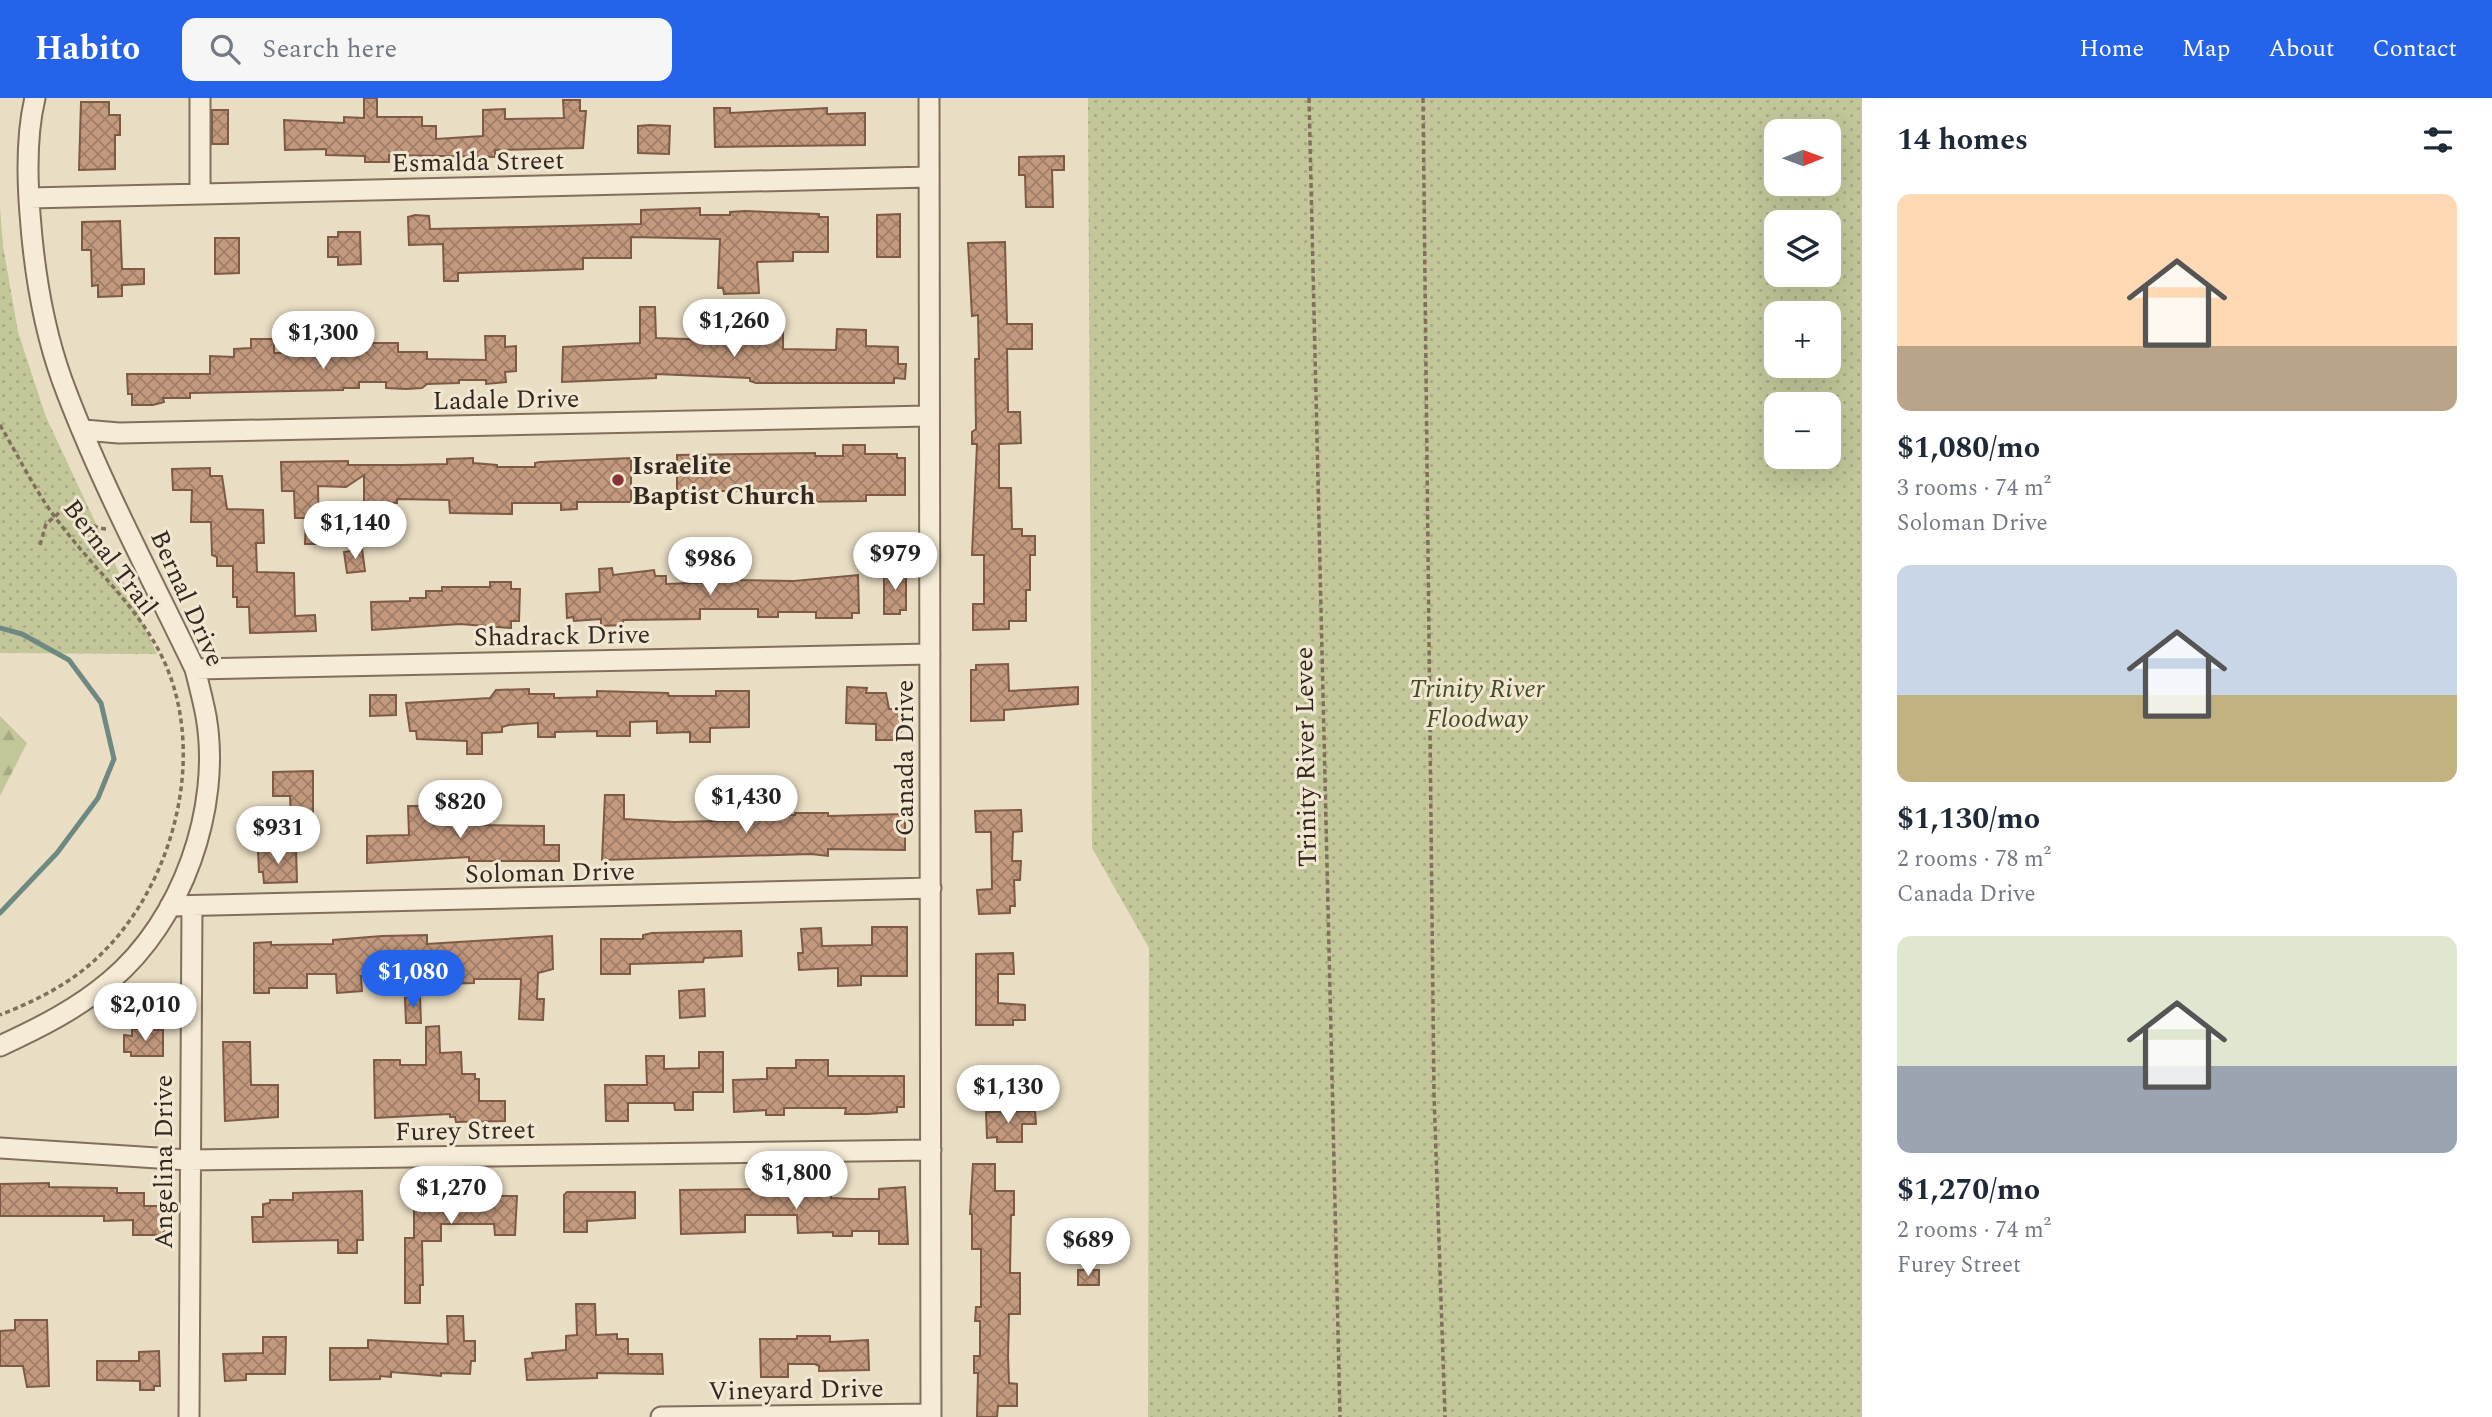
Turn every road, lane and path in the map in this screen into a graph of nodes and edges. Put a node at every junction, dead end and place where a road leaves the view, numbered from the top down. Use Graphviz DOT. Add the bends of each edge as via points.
graph roads {
  1 [pos="35,98"];
  2 [pos="200,98"];
  3 [pos="929,98"];
  4 [pos="1309,98"];
  5 [pos="1423,98"];
  6 [pos="929,177"];
  7 [pos="200,194"];
  8 [pos="29,198"];
  9 [pos="929,416"];
  10 [pos="0,425"];
  11 [pos="84,430"];
  12 [pos="54,516"];
  13 [pos="124,521"];
  14 [pos="40,545"];
  15 [pos="930,654"];
  16 [pos="195,669"];
  17 [pos="931,888"];
  18 [pos="170,906"];
  19 [pos="192,906"];
  20 [pos="0,1014"];
  21 [pos="0,1046"];
  22 [pos="0,1148"];
  23 [pos="931,1150"];
  24 [pos="189,1160"];
  25 [pos="931,1415"];
  26 [pos="1339,1416"];
  27 [pos="189,1417"];
  28 [pos="661,1417"];
  29 [pos="1445,1417"];
  1 -- 8 [label="street, Bernal Drive" via="28,154"];
  2 -- 7 [label="street"];
  3 -- 6 [label="street, Canada Drive"];
  4 -- 26 [label="path, Trinity River Levee"];
  5 -- 29 [label="path" via="1434,1094"];
  6 -- 7 [label="street, Esmalda Street"];
  6 -- 9 [label="street, Canada Drive"];
  7 -- 8 [label="street, Esmalda Street"];
  8 -- 11 [label="street, Bernal Drive" via="45,321 62,380"];
  9 -- 11 [label="street, Ladale Drive" via="119,433"];
  9 -- 15 [label="street, Canada Drive"];
  10 -- 12 [label="path, Bernal Trail"];
  11 -- 13 [label="street, Bernal Drive"];
  12 -- 13 [label="path" via="71,512 100,529"];
  12 -- 14 [label="path" via="46,524"];
  12 -- 20 [label="path, Bernal Trail" via="112,584 162,658 180,718 181,791 158,870 111,944 46,995"];
  13 -- 16 [label="street, Bernal Drive"];
  15 -- 16 [label="street, Shadrack Drive"];
  15 -- 17 [label="street, Canada Drive"];
  16 -- 18 [label="street, Bernal Drive" via="206,718 205,803 199,838"];
  17 -- 19 [label="street, Soloman Drive"];
  17 -- 23 [label="street, Canada Drive"];
  18 -- 19 [label="street, Soloman Drive"];
  18 -- 21 [label="street, Bernal Drive" via="146,943 111,981 56,1020"];
  19 -- 24 [label="street, Angelina Drive"];
  22 -- 24 [label="street, Furey Street"];
  23 -- 24 [label="street, Furey Street"];
  23 -- 25 [label="street, Canada Drive"];
  24 -- 27 [label="street, Angelina Drive"];
  25 -- 28 [label="street, Vineyard Drive"];
}
